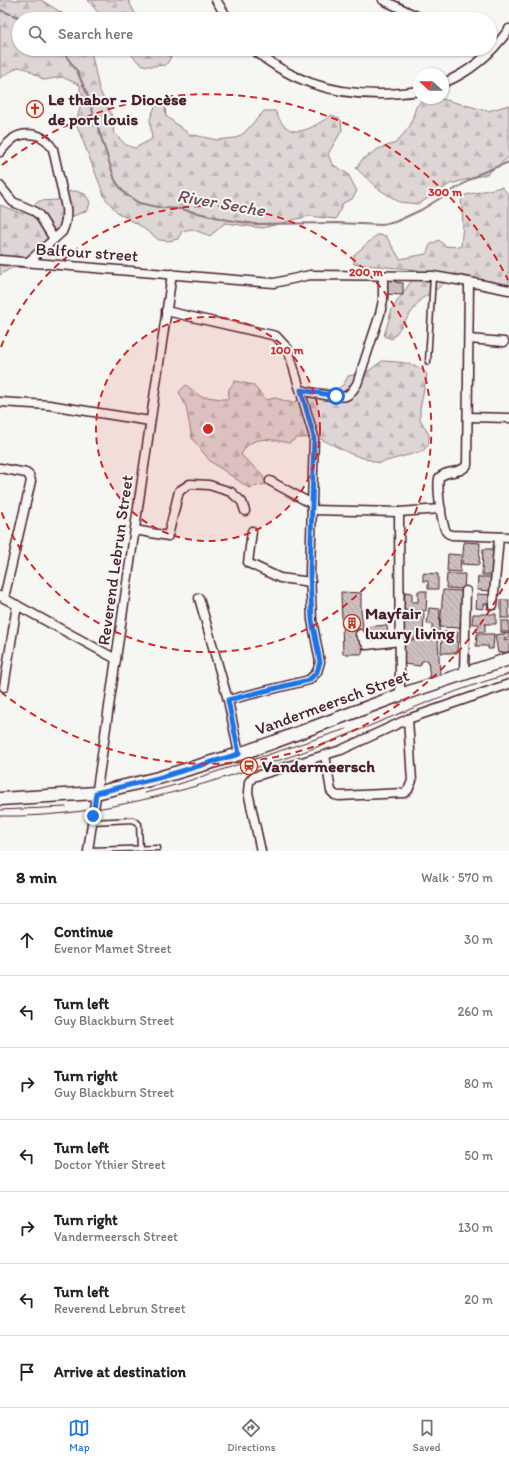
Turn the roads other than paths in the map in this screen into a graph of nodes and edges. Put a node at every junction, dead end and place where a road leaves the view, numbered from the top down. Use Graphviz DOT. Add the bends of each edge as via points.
graph roads {
  1 [pos="216,0"];
  2 [pos="383,0"];
  3 [pos="224,12"];
  4 [pos="408,12"];
  5 [pos="509,29"];
  6 [pos="497,45"];
  7 [pos="262,56"];
  8 [pos="487,56"];
  9 [pos="449,80"];
  10 [pos="413,92"];
  11 [pos="0,152"];
  12 [pos="0,186"];
  13 [pos="54,239"];
  14 [pos="0,260"];
  15 [pos="27,263"];
  16 [pos="172,274"];
  17 [pos="383,276"];
  18 [pos="433,276"];
  19 [pos="470,282"];
  20 [pos="509,290"];
  21 [pos="166,311"];
  22 [pos="469,339"];
  23 [pos="504,342"];
  24 [pos="428,362"];
  25 [pos="301,390"];
  26 [pos="0,402"];
  27 [pos="469,417"];
  28 [pos="509,418"];
  29 [pos="150,421"];
  30 [pos="0,468"];
  31 [pos="270,481"];
  32 [pos="312,507"];
  33 [pos="441,509"];
  34 [pos="245,511"];
  35 [pos="399,512"];
  36 [pos="135,530"];
  37 [pos="252,531"];
  38 [pos="499,537"];
  39 [pos="509,537"];
  40 [pos="311,582"];
  41 [pos="466,591"];
  42 [pos="2,597"];
  43 [pos="199,598"];
  44 [pos="17,605"];
  45 [pos="493,605"];
  46 [pos="360,634"];
  47 [pos="400,641"];
  48 [pos="116,659"];
  49 [pos="509,659"];
  50 [pos="464,673"];
  51 [pos="509,684"];
  52 [pos="4,687"];
  53 [pos="400,694"];
  54 [pos="228,700"];
  55 [pos="408,719"];
  56 [pos="239,754"];
  57 [pos="325,755"];
  58 [pos="96,793"];
  59 [pos="0,799"];
  60 [pos="92,822"];
  61 [pos="140,848"];
  62 [pos="158,848"];
  63 [pos="88,851"];
  64 [pos="261,851"];
  1 -- 3 [label="street"];
  2 -- 4 [label="street"];
  5 -- 6 [label="street"];
  7 -- 10 [label="street" via="284,72 323,88 391,94"];
  8 -- 9 [label="street"];
  11 -- 13 [label="street" via="13,138 21,134 39,137 47,141 53,149 67,218 62,232"];
  12 -- 13 [label="street" via="14,202 39,215"];
  13 -- 15 [label="street"];
  14 -- 15 [label="street, Balfour street"];
  15 -- 16 [label="street, Balfour street"];
  16 -- 17 [label="street, Balfour street" via="274,283 310,274"];
  16 -- 21 [label="street, Reverend Lebrun Street"];
  17 -- 18 [label="street, Balfour street"];
  17 -- 25 [label="street" via="380,314 351,393 336,396"];
  18 -- 19 [label="street, Balfour street"];
  18 -- 24 [label="lane"];
  19 -- 20 [label="street, Balfour street"];
  19 -- 22 [label="street"];
  21 -- 25 [label="street" via="276,336 288,349"];
  21 -- 29 [label="street, Reverend Lebrun Street"];
  22 -- 23 [label="street"];
  22 -- 27 [label="street"];
  25 -- 32 [label="street" via="314,437"];
  26 -- 29 [label="street" via="49,405"];
  27 -- 28 [label="street"];
  27 -- 33 [label="street" via="467,465 462,470 439,478"];
  29 -- 36 [label="street, Reverend Lebrun Street"];
  30 -- 42 [label="street" via="26,473 31,481"];
  31 -- 32 [label="street"];
  32 -- 35 [label="street"];
  32 -- 40 [label="street"];
  33 -- 35 [label="street"];
  33 -- 38 [label="street" via="445,529 452,536"];
  34 -- 36 [label="street" via="242,502 230,492 209,485 190,484 179,491 168,536"];
  35 -- 47 [label="street"];
  36 -- 48 [label="street, Reverend Lebrun Street"];
  37 -- 40 [label="street" via="248,563 280,578"];
  38 -- 39 [label="street"];
  38 -- 45 [label="street"];
  40 -- 54 [label="street" via="312,620 320,662 317,672 309,680"];
  41 -- 50 [label="street"];
  42 -- 44 [label="street"];
  43 -- 54 [label="street"];
  44 -- 48 [label="street"];
  44 -- 52 [label="street"];
  46 -- 47 [label="street" via="366,645"];
  47 -- 53 [label="street"];
  48 -- 58 [label="street, Reverend Lebrun Street"];
  49 -- 50 [label="main road, Vandermeersch Street"];
  50 -- 53 [label="main road, Vandermeersch Street"];
  51 -- 55 [label="street"];
  53 -- 56 [label="main road, Vandermeersch Street"];
  54 -- 56 [label="street"];
  55 -- 57 [label="street"];
  55 -- 57 [label="street" via="412,781 404,793 335,795 331,791"];
  56 -- 58 [label="main road, Vandermeersch Street"];
  57 -- 64 [label="street" via="253,777 249,782 248,792"];
  58 -- 59 [label="main road, Vandermeersch Street"];
  58 -- 60 [label="street, Reverend Lebrun Street"];
  60 -- 61 [label="lane" via="136,821"];
  60 -- 63 [label="street, Reverend Lebrun Street"];
  61 -- 62 [label="lane"];
  61 -- 63 [label="lane"];
}
